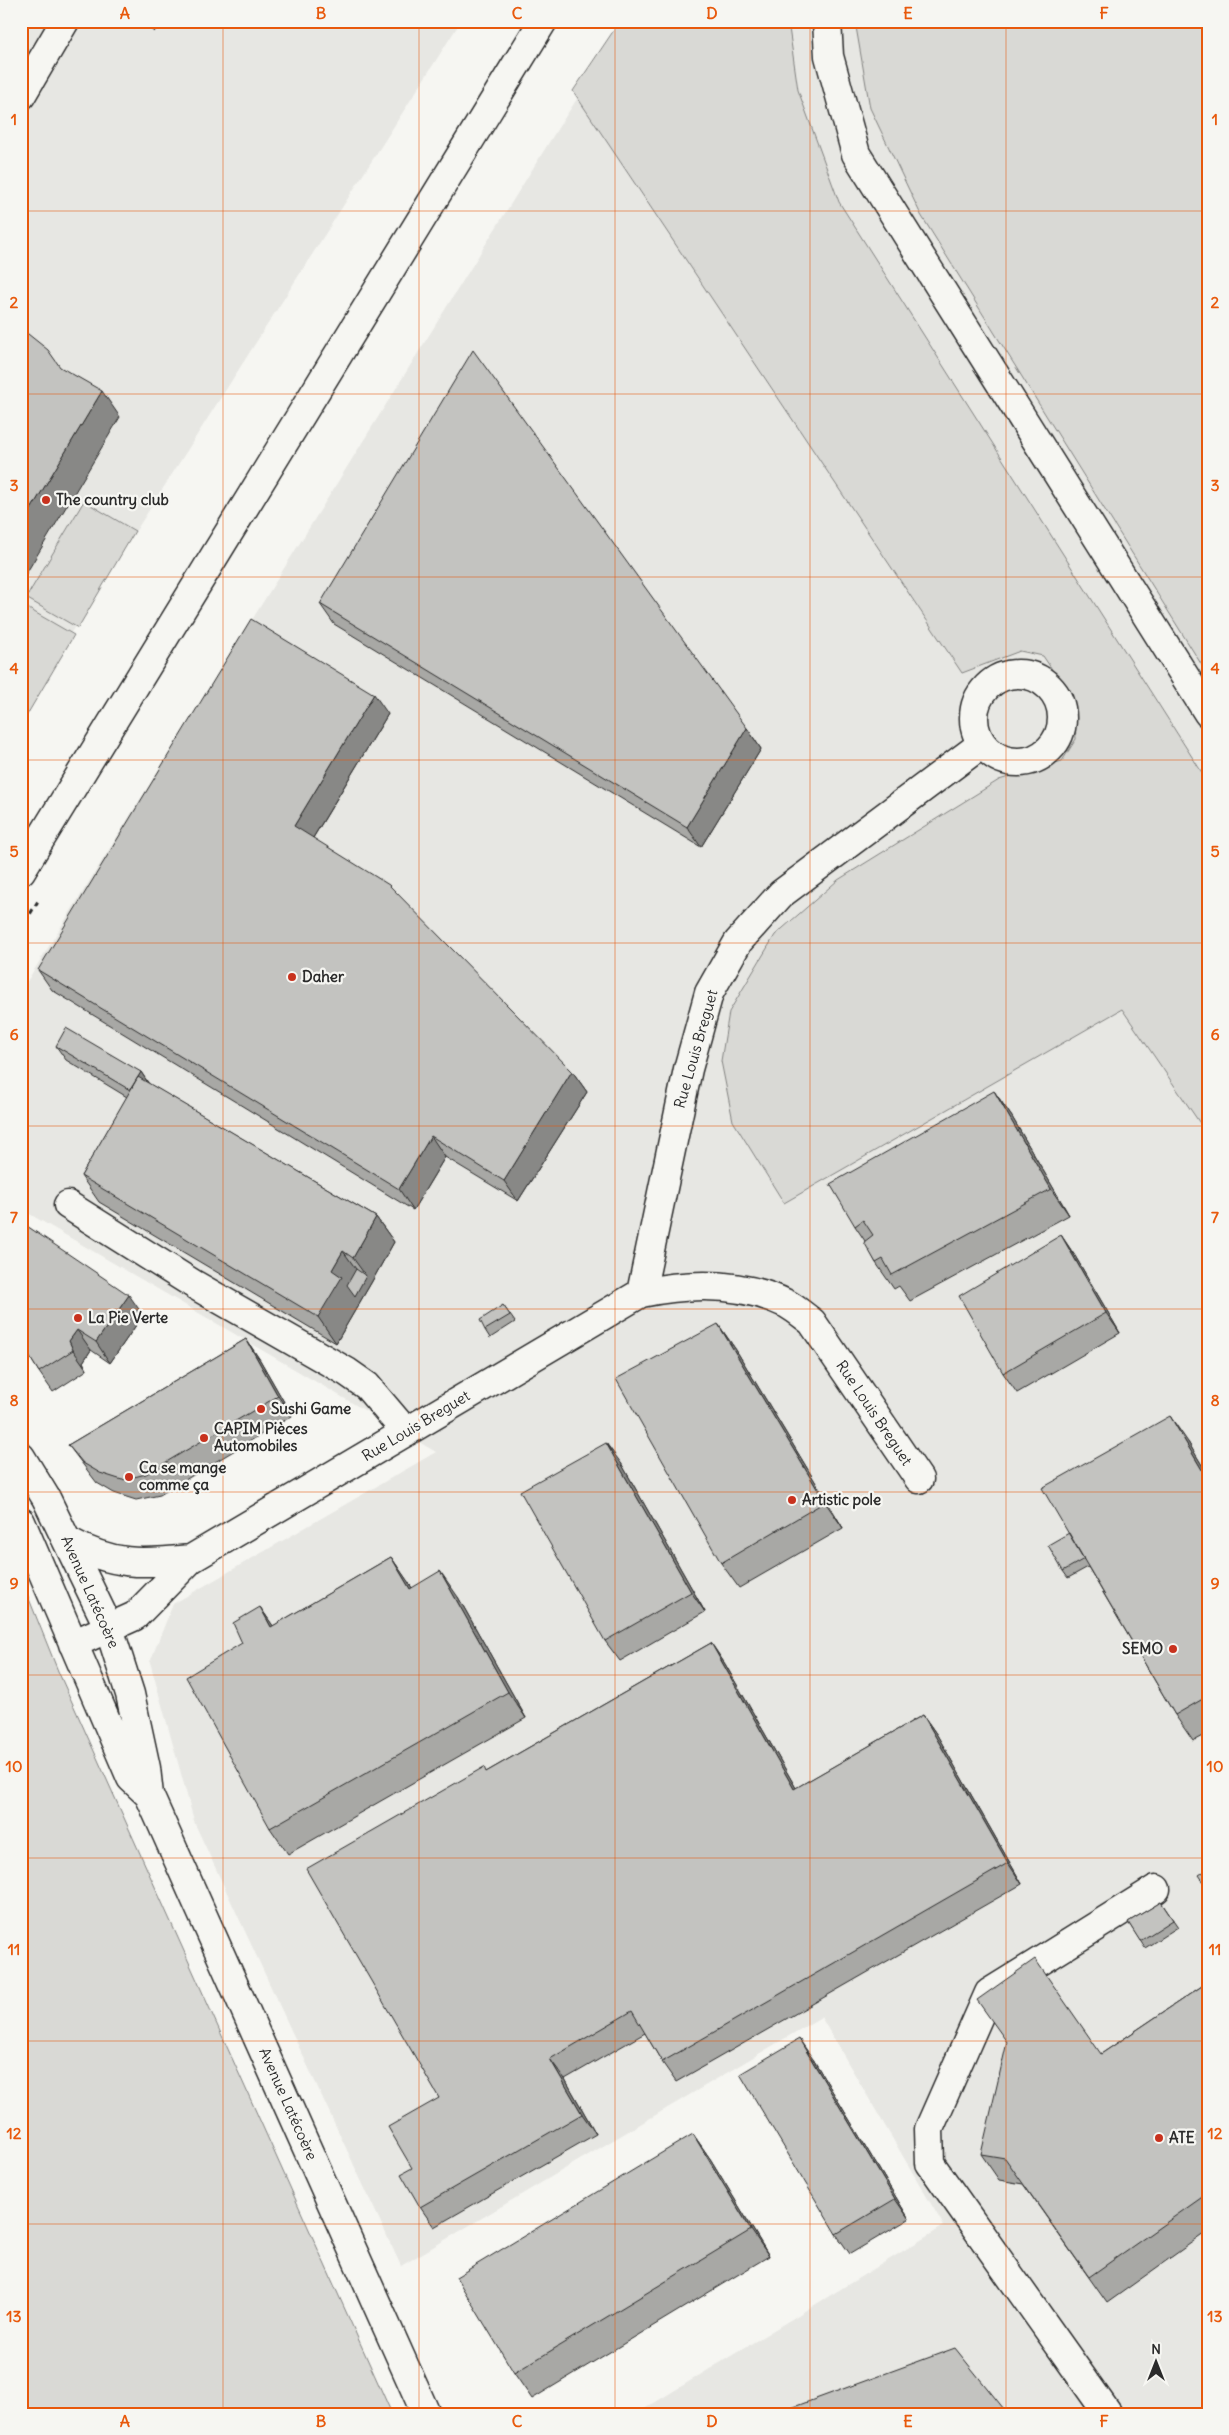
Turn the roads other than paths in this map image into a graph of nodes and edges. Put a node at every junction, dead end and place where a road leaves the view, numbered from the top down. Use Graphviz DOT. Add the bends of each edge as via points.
graph roads {
  1 [pos="65,21"];
  2 [pos="543,21"];
  3 [pos="827,21"];
  4 [pos="21,96"];
  5 [pos="1208,713"];
  6 [pos="982,744"];
  7 [pos="21,871"];
  8 [pos="68,1205"];
  9 [pos="641,1293"];
  10 [pos="406,1432"];
  11 [pos="21,1457"];
  12 [pos="920,1479"];
  13 [pos="21,1522"];
  14 [pos="68,1541"];
  15 [pos="191,1560"];
  16 [pos="109,1628"];
  17 [pos="73,1644"];
  18 [pos="149,1795"];
  19 [pos="1156,1889"];
  20 [pos="426,2414"];
  21 [pos="1108,2414"];
  1 -- 4 [label="street"];
  2 -- 7 [label="street"];
  3 -- 5 [label="street" via="829,56 856,154"];
  6 -- 9 [label="street, Rue Louis Breguet" via="781,894 738,942 709,993 690,1060"];
  8 -- 10 [label="street" via="195,1285 347,1372 367,1386"];
  9 -- 10 [label="street, Rue Louis Breguet"];
  9 -- 12 [label="street, Rue Louis Breguet" via="674,1286 702,1285 731,1288 787,1304 812,1322"];
  10 -- 15 [label="street, Rue Louis Breguet"];
  11 -- 14 [label="street, Avenue Latécoère"];
  13 -- 17 [label="street, Avenue Latécoère"];
  14 -- 15 [label="street, Rue Louis Breguet" via="84,1550 140,1564"];
  14 -- 16 [label="street, Avenue Latécoère"];
  15 -- 16 [label="street, Rue Louis Breguet" via="135,1616"];
  16 -- 17 [label="street, Rue Louis Breguet"];
  16 -- 18 [label="street, Avenue Latécoère" via="130,1694"];
  17 -- 18 [label="street, Avenue Latécoère" via="131,1778"];
  18 -- 20 [label="street, Avenue Latécoère"];
  19 -- 21 [label="street" via="989,1993 929,2129 930,2164"];
}
